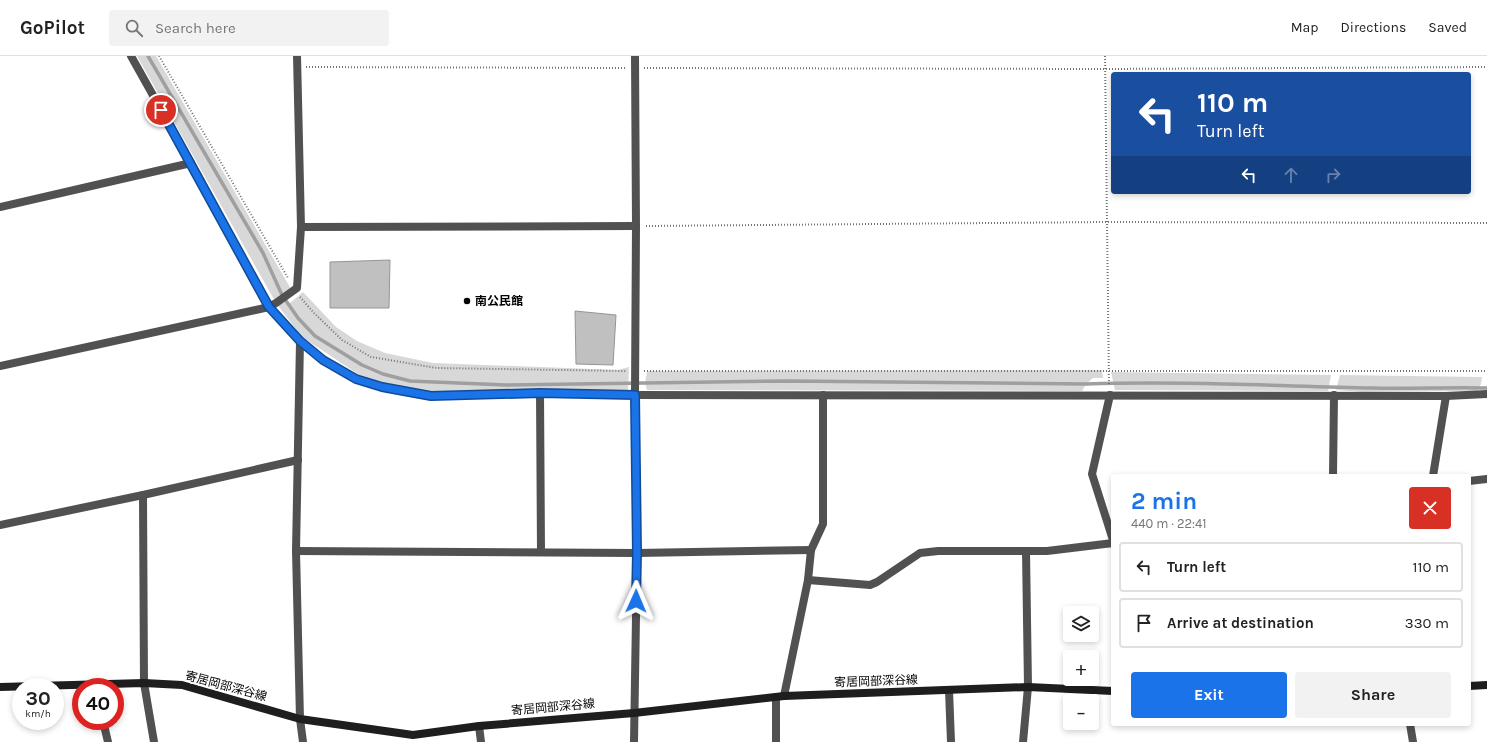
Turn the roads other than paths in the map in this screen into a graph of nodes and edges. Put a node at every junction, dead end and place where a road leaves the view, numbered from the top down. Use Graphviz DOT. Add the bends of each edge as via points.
graph roads {
  1 [pos="131,56"];
  2 [pos="297,56"];
  3 [pos="635,56"];
  4 [pos="191,163"];
  5 [pos="0,207"];
  6 [pos="636,226"];
  7 [pos="301,227"];
  8 [pos="273,305"];
  9 [pos="300,341"];
  10 [pos="0,366"];
  11 [pos="1109,392"];
  12 [pos="540,393"];
  13 [pos="1487,394"];
  14 [pos="635,395"];
  15 [pos="823,395"];
  16 [pos="1334,395"];
  17 [pos="1446,396"];
  18 [pos="298,460"];
  19 [pos="1333,474"];
  20 [pos="1433,474"];
  21 [pos="1487,479"];
  22 [pos="1471,481"];
  23 [pos="143,495"];
  24 [pos="0,525"];
  25 [pos="1111,536"];
  26 [pos="1111,542"];
  27 [pos="811,550"];
  28 [pos="296,551"];
  29 [pos="1026,551"];
  30 [pos="540,552"];
  31 [pos="637,553"];
  32 [pos="808,580"];
  33 [pos="144,683"];
  34 [pos="124,684"];
  35 [pos="1487,684"];
  36 [pos="72,686"];
  37 [pos="1471,686"];
  38 [pos="0,687"];
  39 [pos="1028,687"];
  40 [pos="949,690"];
  41 [pos="1111,691"];
  42 [pos="780,696"];
  43 [pos="634,712"];
  44 [pos="300,719"];
  45 [pos="480,726"];
  46 [pos="1410,726"];
  47 [pos="105,730"];
  48 [pos="108,742"];
  49 [pos="154,742"];
  50 [pos="304,742"];
  51 [pos="481,742"];
  52 [pos="634,742"];
  53 [pos="776,742"];
  54 [pos="951,742"];
  55 [pos="1023,742"];
  56 [pos="1412,742"];
  1 -- 4 [label="street"];
  2 -- 7 [label="street"];
  3 -- 6 [label="street"];
  4 -- 5 [label="street"];
  4 -- 8 [label="street"];
  6 -- 7 [label="street"];
  6 -- 14 [label="street"];
  7 -- 8 [label="street" via="296,289"];
  8 -- 9 [label="street"];
  8 -- 10 [label="street"];
  9 -- 12 [label="street" via="323,360 356,379 382,387 431,396"];
  9 -- 18 [label="street"];
  11 -- 15 [label="street"];
  11 -- 16 [label="street"];
  11 -- 25 [label="street" via="1092,474"];
  12 -- 14 [label="street"];
  12 -- 30 [label="street"];
  13 -- 17 [label="street"];
  14 -- 15 [label="street"];
  14 -- 31 [label="street"];
  15 -- 27 [label="street" via="823,524"];
  16 -- 17 [label="street"];
  16 -- 19 [label="street"];
  17 -- 20 [label="street"];
  18 -- 23 [label="street"];
  18 -- 28 [label="street"];
  21 -- 22 [label="street"];
  23 -- 24 [label="street"];
  23 -- 33 [label="street"];
  26 -- 29 [label="street" via="1047,551"];
  27 -- 31 [label="street"];
  27 -- 32 [label="street"];
  28 -- 30 [label="street"];
  28 -- 44 [label="street"];
  29 -- 32 [label="street" via="920,553 870,585"];
  29 -- 39 [label="street"];
  30 -- 31 [label="street"];
  31 -- 43 [label="street"];
  32 -- 42 [label="street"];
  33 -- 34 [label="main road, 寄居岡部深谷線"];
  33 -- 44 [label="main road, 寄居岡部深谷線" via="182,685"];
  33 -- 49 [label="street"];
  35 -- 37 [label="main road"];
  36 -- 38 [label="main road, 寄居岡部深谷線"];
  39 -- 40 [label="main road, 寄居岡部深谷線"];
  39 -- 41 [label="main road, 寄居岡部深谷線"];
  39 -- 55 [label="street"];
  40 -- 42 [label="main road, 寄居岡部深谷線"];
  40 -- 54 [label="street"];
  42 -- 43 [label="main road, 寄居岡部深谷線"];
  42 -- 53 [label="street"];
  43 -- 45 [label="main road, 寄居岡部深谷線"];
  43 -- 52 [label="street"];
  44 -- 45 [label="main road, 寄居岡部深谷線" via="413,735"];
  44 -- 50 [label="street"];
  45 -- 51 [label="street"];
  46 -- 56 [label="street"];
  47 -- 48 [label="street"];
}
